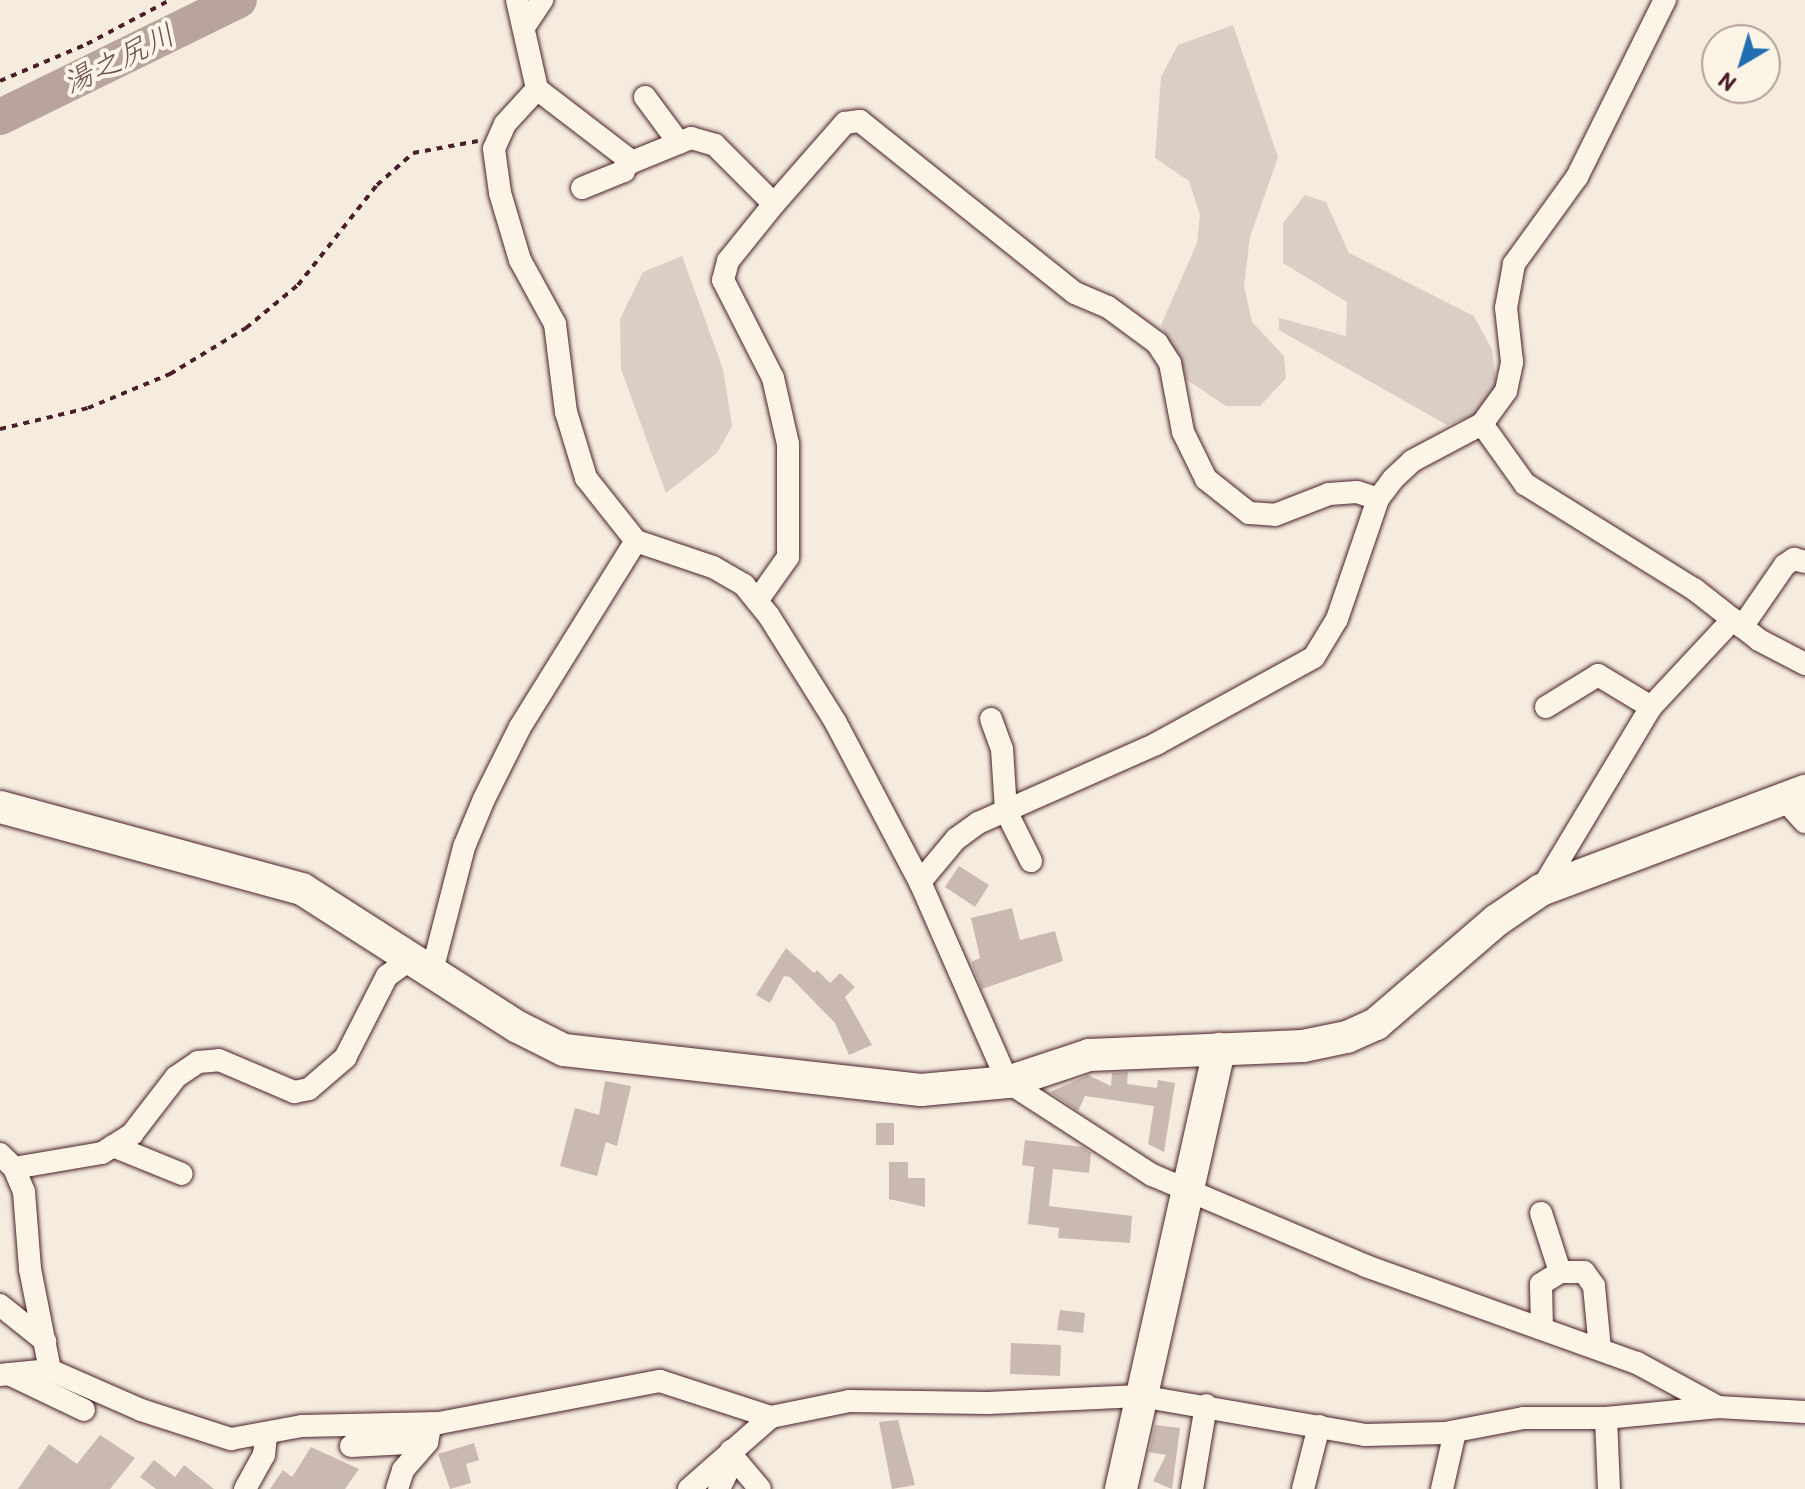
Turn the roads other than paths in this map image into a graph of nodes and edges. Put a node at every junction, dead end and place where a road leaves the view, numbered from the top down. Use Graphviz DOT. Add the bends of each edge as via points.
graph roads {
  1 [pos="517,0"];
  2 [pos="542,0"];
  3 [pos="1665,0"];
  4 [pos="526,24"];
  5 [pos="537,89"];
  6 [pos="645,97"];
  7 [pos="679,143"];
  8 [pos="627,159"];
  9 [pos="582,188"];
  10 [pos="774,204"];
  11 [pos="1482,424"];
  12 [pos="1378,499"];
  13 [pos="636,541"];
  14 [pos="1805,562"];
  15 [pos="757,601"];
  16 [pos="1738,623"];
  17 [pos="1805,664"];
  18 [pos="1546,707"];
  19 [pos="1651,707"];
  20 [pos="991,719"];
  21 [pos="1798,804"];
  22 [pos="0,807"];
  23 [pos="1006,811"];
  24 [pos="1031,861"];
  25 [pos="920,882"];
  26 [pos="1541,890"];
  27 [pos="422,965"];
  28 [pos="1219,1049"];
  29 [pos="1008,1082"];
  30 [pos="113,1146"];
  31 [pos="7,1161"];
  32 [pos="182,1174"];
  33 [pos="1188,1190"];
  34 [pos="1541,1213"];
  35 [pos="1560,1272"];
  36 [pos="0,1305"];
  37 [pos="1542,1329"];
  38 [pos="45,1341"];
  39 [pos="1600,1349"];
  40 [pos="50,1370"];
  41 [pos="4,1374"];
  42 [pos="1140,1396"];
  43 [pos="1206,1405"];
  44 [pos="1718,1407"];
  45 [pos="84,1410"];
  46 [pos="1805,1412"];
  47 [pos="771,1417"];
  48 [pos="1606,1418"];
  49 [pos="1319,1426"];
  50 [pos="429,1432"];
  51 [pos="1455,1432"];
  52 [pos="266,1436"];
  53 [pos="351,1446"];
  54 [pos="733,1454"];
  55 [pos="245,1489"];
  56 [pos="397,1489"];
  57 [pos="689,1489"];
  58 [pos="719,1489"];
  59 [pos="760,1489"];
  60 [pos="1121,1489"];
  61 [pos="1192,1489"];
  62 [pos="1303,1489"];
  63 [pos="1442,1489"];
  64 [pos="1609,1489"];
  1 -- 4 [label="street"];
  2 -- 4 [label="street"];
  3 -- 11 [label="street" via="1577,177 1514,264 1506,308 1512,362 1506,391"];
  4 -- 5 [label="street"];
  5 -- 8 [label="street"];
  5 -- 13 [label="street" via="494,149 500,193 520,260 555,324 566,412 586,478"];
  6 -- 7 [label="street"];
  7 -- 8 [label="street" via="632,162"];
  7 -- 10 [label="street" via="691,138 715,145"];
  8 -- 9 [label="street" via="624,171"];
  10 -- 12 [label="street" via="845,123 860,121 1075,293 1108,307 1157,343 1170,363 1183,432 1206,479 1249,513 1275,515 1329,494 1357,492"];
  10 -- 15 [label="street" via="728,261 723,280 773,378 788,444 788,557"];
  11 -- 12 [label="street" via="1412,461"];
  11 -- 16 [label="street" via="1525,484 1694,589"];
  12 -- 23 [label="street" via="1337,619 1314,657 1156,744"];
  13 -- 15 [label="street" via="713,567 744,585"];
  13 -- 27 [label="street" via="520,727 464,847"];
  14 -- 16 [label="street" via="1794,559 1785,565"];
  15 -- 25 [label="street" via="836,723"];
  16 -- 17 [label="street"];
  16 -- 19 [label="street"];
  18 -- 19 [label="street" via="1598,675"];
  19 -- 26 [label="street"];
  20 -- 23 [label="street" via="1002,749"];
  21 -- 26 [label="street"];
  22 -- 27 [label="street" via="302,889"];
  23 -- 24 [label="street"];
  23 -- 25 [label="street" via="956,839"];
  25 -- 29 [label="street"];
  26 -- 28 [label="street" via="1497,920 1376,1024 1303,1046"];
  27 -- 29 [label="street" via="564,1050 921,1090"];
  27 -- 30 [label="street" via="387,976 345,1058 309,1089 294,1092 219,1060 198,1062 176,1077 132,1134"];
  28 -- 29 [label="street" via="1089,1055"];
  28 -- 33 [label="street"];
  29 -- 33 [label="street" via="1088,1137"];
  30 -- 31 [label="street" via="102,1153"];
  30 -- 32 [label="street"];
  31 -- 38 [label="street" via="24,1192 30,1269"];
  33 -- 37 [label="street" via="1366,1266"];
  33 -- 42 [label="street"];
  34 -- 35 [label="street"];
  35 -- 37 [label="street" via="1541,1284"];
  35 -- 39 [label="street" via="1584,1272 1594,1286"];
  36 -- 38 [label="street"];
  37 -- 39 [label="street"];
  38 -- 40 [label="street"];
  39 -- 44 [label="street"];
  40 -- 41 [label="street"];
  40 -- 52 [label="street" via="141,1410 231,1439"];
  41 -- 45 [label="street"];
  42 -- 43 [label="street"];
  42 -- 47 [label="street" via="988,1403 849,1401"];
  42 -- 60 [label="street"];
  43 -- 49 [label="street"];
  43 -- 61 [label="street"];
  44 -- 46 [label="street"];
  44 -- 48 [label="street"];
  47 -- 50 [label="street" via="660,1381"];
  47 -- 54 [label="street"];
  48 -- 51 [label="street" via="1524,1418"];
  48 -- 64 [label="street"];
  49 -- 51 [label="street" via="1365,1435"];
  49 -- 62 [label="street"];
  50 -- 52 [label="street" via="302,1426"];
  50 -- 53 [label="street"];
  50 -- 56 [label="street" via="403,1470"];
  51 -- 63 [label="street"];
  52 -- 55 [label="street" via="264,1455"];
  54 -- 57 [label="street"];
  54 -- 58 [label="street"];
  54 -- 59 [label="street"];
}
